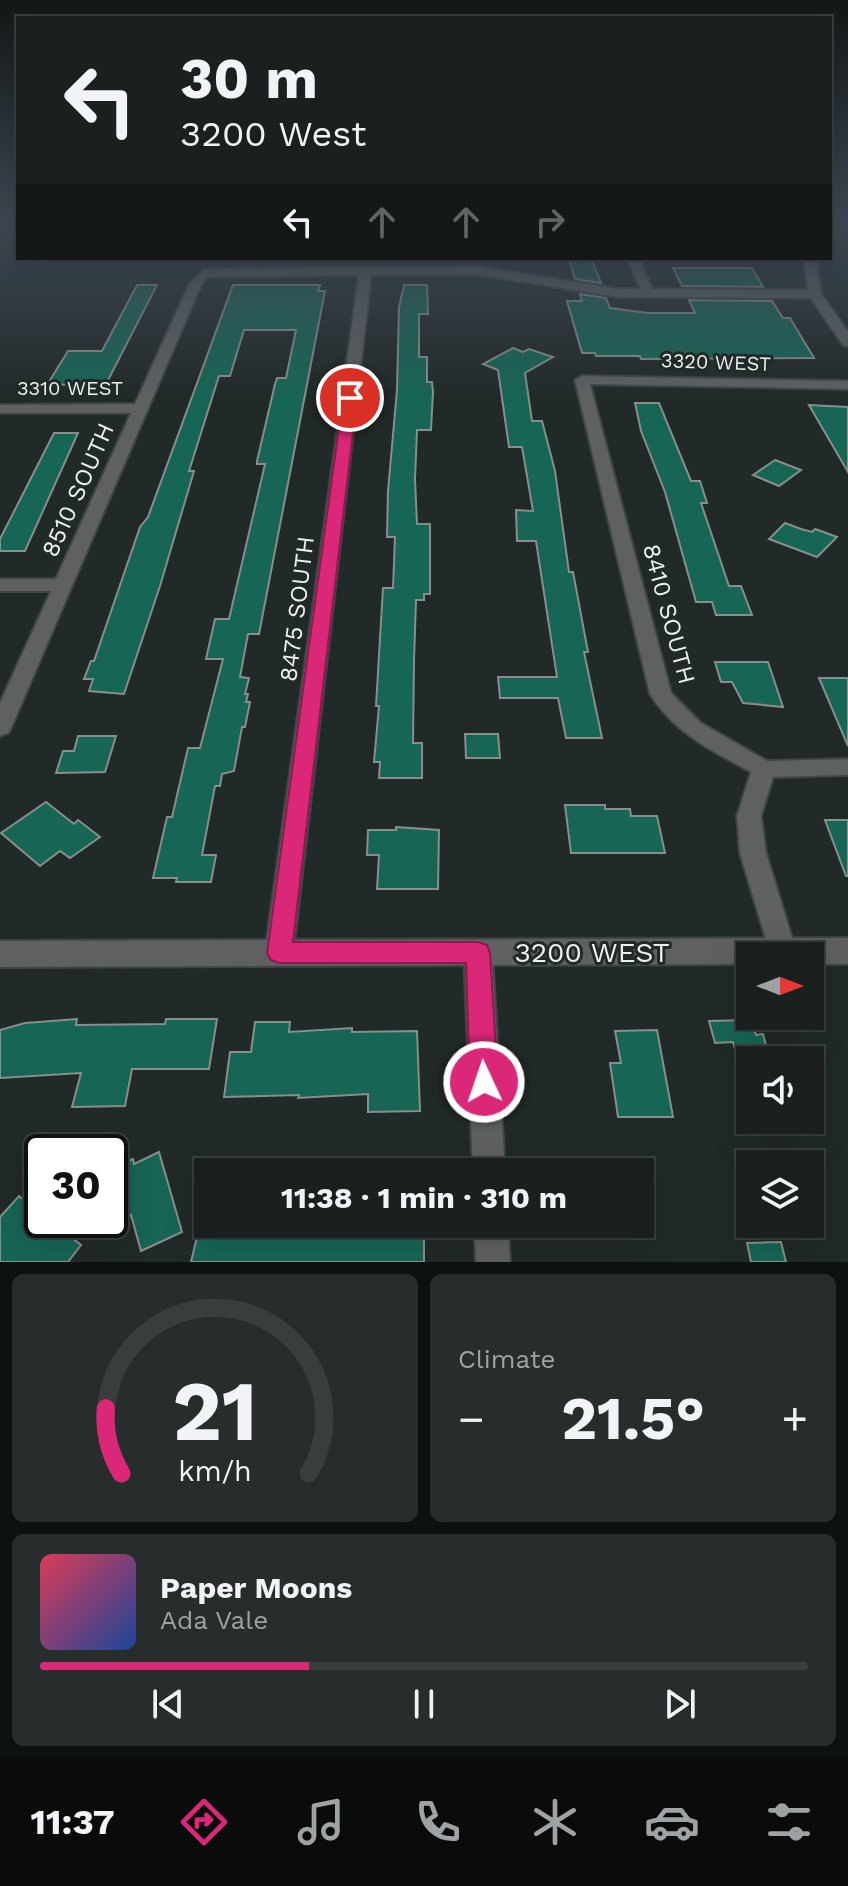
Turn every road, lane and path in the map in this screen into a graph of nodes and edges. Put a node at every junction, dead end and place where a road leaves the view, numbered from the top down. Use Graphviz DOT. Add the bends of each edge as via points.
graph roads {
  1 [pos="199,280"];
  2 [pos="365,280"];
  3 [pos="537,280"];
  4 [pos="642,280"];
  5 [pos="813,280"];
  6 [pos="648,294"];
  7 [pos="815,294"];
  8 [pos="848,342"];
  9 [pos="582,380"];
  10 [pos="848,385"];
  11 [pos="141,408"];
  12 [pos="0,409"];
  13 [pos="0,585"];
  14 [pos="62,585"];
  15 [pos="0,728"];
  16 [pos="848,767"];
  17 [pos="764,769"];
  18 [pos="779,942"];
  19 [pos="736,951"];
  20 [pos="824,951"];
  21 [pos="848,951"];
  22 [pos="279,953"];
  23 [pos="478,953"];
  24 [pos="0,954"];
  25 [pos="488,1158"];
  26 [pos="492,1238"];
  27 [pos="493,1262"];
  1 -- 11 [label="street, 8510 SOUTH"];
  2 -- 22 [label="street, 8475 SOUTH"];
  3 -- 6 [label="street" via="591,291"];
  4 -- 6 [label="street"];
  5 -- 7 [label="street"];
  6 -- 7 [label="street"];
  7 -- 8 [label="street"];
  9 -- 10 [label="street, 3320 WEST"];
  9 -- 17 [label="street, 8410 SOUTH" via="661,694 685,723"];
  11 -- 12 [label="street, 3310 WEST"];
  11 -- 14 [label="street, 8510 SOUTH"];
  13 -- 14 [label="street"];
  14 -- 15 [label="street, 8510 SOUTH"];
  16 -- 17 [label="street"];
  17 -- 18 [label="street" via="750,828"];
  19 -- 23 [label="street, 3200 WEST"];
  20 -- 21 [label="street, 3200 WEST"];
  22 -- 23 [label="street, 3200 WEST"];
  22 -- 24 [label="street, 3200 WEST"];
  23 -- 25 [label="street"];
  26 -- 27 [label="street"];
}
